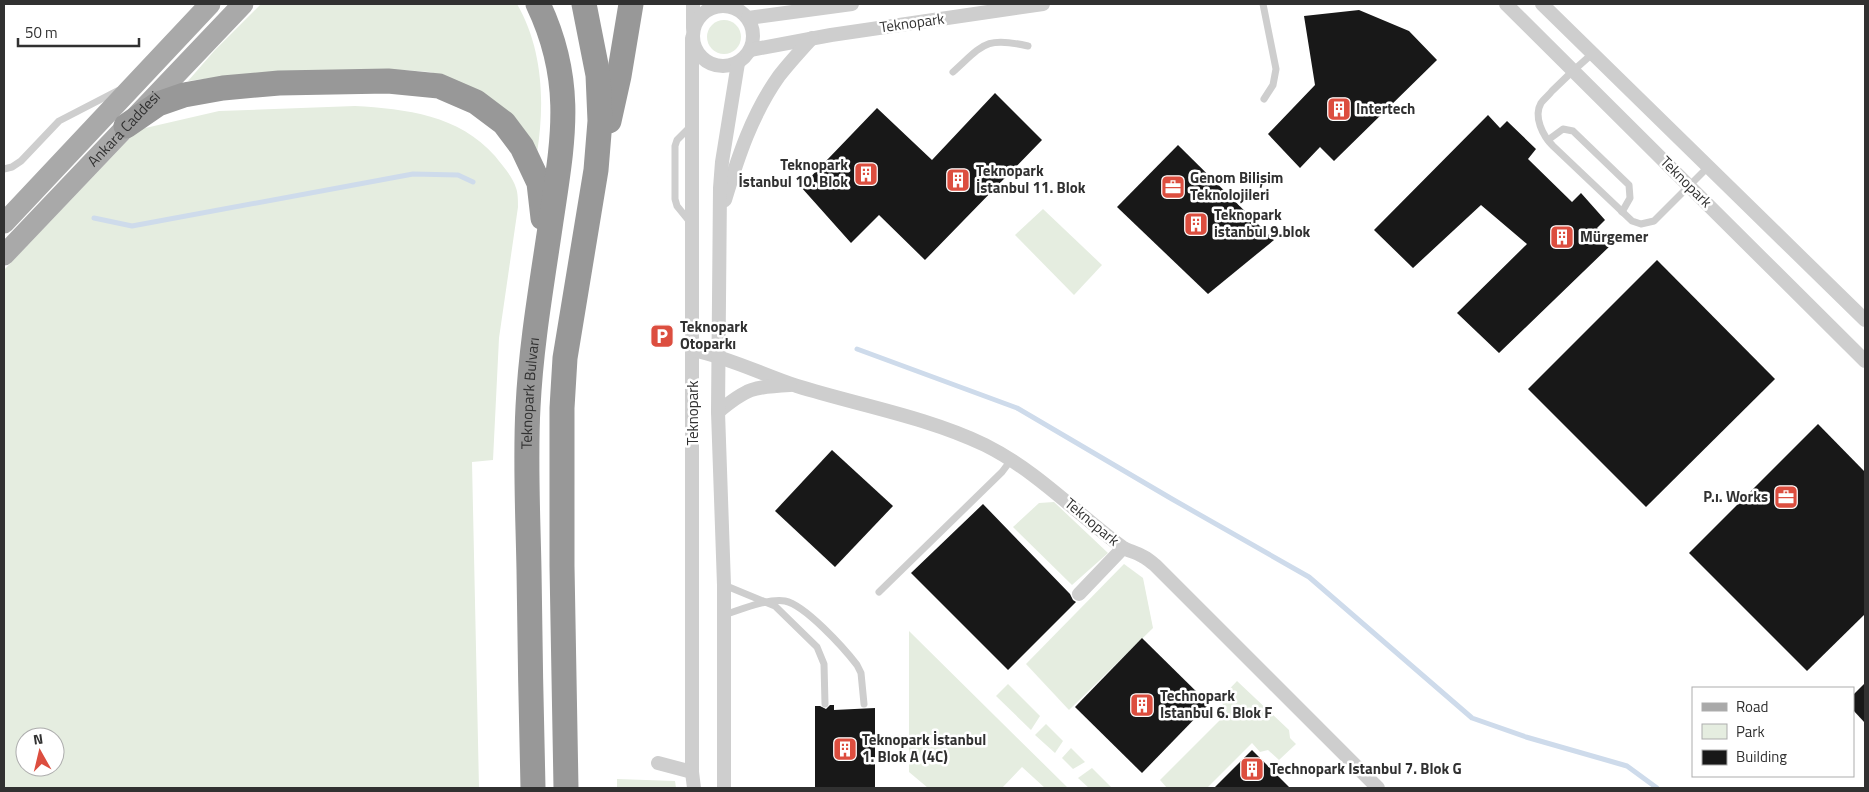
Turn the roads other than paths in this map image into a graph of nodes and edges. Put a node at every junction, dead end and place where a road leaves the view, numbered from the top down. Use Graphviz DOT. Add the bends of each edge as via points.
graph roads {
  1 [pos="210,4"];
  2 [pos="244,4"];
  3 [pos="538,4"];
  4 [pos="584,4"];
  5 [pos="631,4"];
  6 [pos="693,4"];
  7 [pos="852,4"];
  8 [pos="1043,4"];
  9 [pos="1263,4"];
  10 [pos="1506,4"];
  11 [pos="1542,4"];
  12 [pos="821,5"];
  13 [pos="742,11"];
  14 [pos="693,34"];
  15 [pos="812,38"];
  16 [pos="1028,46"];
  17 [pos="750,50"];
  18 [pos="1592,54"];
  19 [pos="738,63"];
  20 [pos="1573,70"];
  21 [pos="953,72"];
  22 [pos="140,79"];
  23 [pos="1264,99"];
  24 [pos="126,126"];
  25 [pos="1548,140"];
  26 [pos="1708,167"];
  27 [pos="4,169"];
  28 [pos="596,170"];
  29 [pos="1689,186"];
  30 [pos="1622,212"];
  31 [pos="720,218"];
  32 [pos="4,223"];
  33 [pos="546,253"];
  34 [pos="4,255"];
  35 [pos="1865,320"];
  36 [pos="693,350"];
  37 [pos="718,355"];
  38 [pos="1865,361"];
  39 [pos="795,385"];
  40 [pos="718,412"];
  41 [pos="1011,460"];
  42 [pos="1123,548"];
  43 [pos="1142,556"];
  44 [pos="724,585"];
  45 [pos="878,592"];
  46 [pos="1079,594"];
  47 [pos="768,602"];
  48 [pos="724,615"];
  49 [pos="825,704"];
  50 [pos="864,704"];
  51 [pos="658,764"];
  52 [pos="692,772"];
  53 [pos="566,786"];
  54 [pos="533,788"];
  55 [pos="694,788"];
  56 [pos="724,788"];
  57 [pos="1365,788"];
  58 [pos="1378,788"];
  1 -- 22 [label="main road, Ankara Caddesi"];
  2 -- 24 [label="main road, Ankara Caddesi"];
  3 -- 33 [label="highway, Teknopark Bulvarı" via="559,61 564,112"];
  4 -- 28 [label="highway, Teknopark Bulvarı" via="598,75 600,122"];
  5 -- 28 [label="highway" via="619,76"];
  6 -- 14 [label="street, Teknopark"];
  7 -- 12 [label="street"];
  8 -- 15 [label="street, Teknopark"];
  9 -- 23 [label="lane" via="1276,69 1273,85"];
  10 -- 20 [label="street, Teknopark"];
  11 -- 18 [label="street, Teknopark"];
  12 -- 13 [label="street"];
  13 -- 14 [label="street" via="726,6 712,8 700,17"];
  13 -- 17 [label="street" via="753,34"];
  14 -- 19 [label="street, Teknopark" via="697,52 708,63 723,67"];
  14 -- 36 [label="street, Teknopark"];
  15 -- 17 [label="street, Teknopark"];
  15 -- 31 [label="street, Teknopark" via="779,76 753,121 735,166"];
  16 -- 21 [label="lane" via="1003,41 983,45"];
  17 -- 19 [label="street"];
  18 -- 20 [label="lane"];
  18 -- 26 [label="street, Teknopark"];
  19 -- 31 [label="street, Teknopark" via="722,162"];
  20 -- 25 [label="lane" via="1541,103 1539,119"];
  20 -- 29 [label="street, Teknopark"];
  22 -- 27 [label="lane" via="59,121 21,161"];
  22 -- 32 [label="main road, Ankara Caddesi"];
  24 -- 33 [label="highway" via="158,104 184,95 223,88 278,83 388,81 438,86 476,102 504,123 522,147 539,183"];
  24 -- 34 [label="main road, Ankara Caddesi"];
  25 -- 30 [label="lane"];
  25 -- 30 [label="lane" via="1563,128 1573,131 1629,185 1630,198"];
  26 -- 29 [label="lane"];
  26 -- 35 [label="street, Teknopark"];
  28 -- 53 [label="highway, Teknopark Bulvarı" via="565,358 562,408"];
  29 -- 30 [label="lane" via="1650,223 1636,223"];
  29 -- 38 [label="street, Teknopark"];
  31 -- 37 [label="street, Teknopark"];
  33 -- 54 [label="highway, Teknopark Bulvarı" via="532,354 527,436"];
  36 -- 37 [label="street"];
  36 -- 52 [label="street, Teknopark"];
  37 -- 39 [label="street, Teknopark"];
  37 -- 40 [label="street, Teknopark"];
  39 -- 40 [label="street, Teknopark" via="752,389"];
  39 -- 41 [label="street, Teknopark" via="960,435"];
  40 -- 44 [label="street, Teknopark"];
  41 -- 42 [label="street, Teknopark" via="1042,481"];
  41 -- 45 [label="lane"];
  42 -- 43 [label="street, Teknopark"];
  42 -- 46 [label="street"];
  43 -- 57 [label="street, Teknopark" via="1190,610"];
  43 -- 58 [label="street, Teknopark" via="1155,564"];
  44 -- 47 [label="lane"];
  44 -- 48 [label="street, Teknopark"];
  47 -- 48 [label="lane"];
  47 -- 49 [label="lane" via="821,652"];
  47 -- 50 [label="lane" via="785,601 804,611 853,660 861,673"];
  48 -- 56 [label="street, Teknopark"];
  51 -- 52 [label="street"];
  52 -- 55 [label="street, Teknopark"];
}
